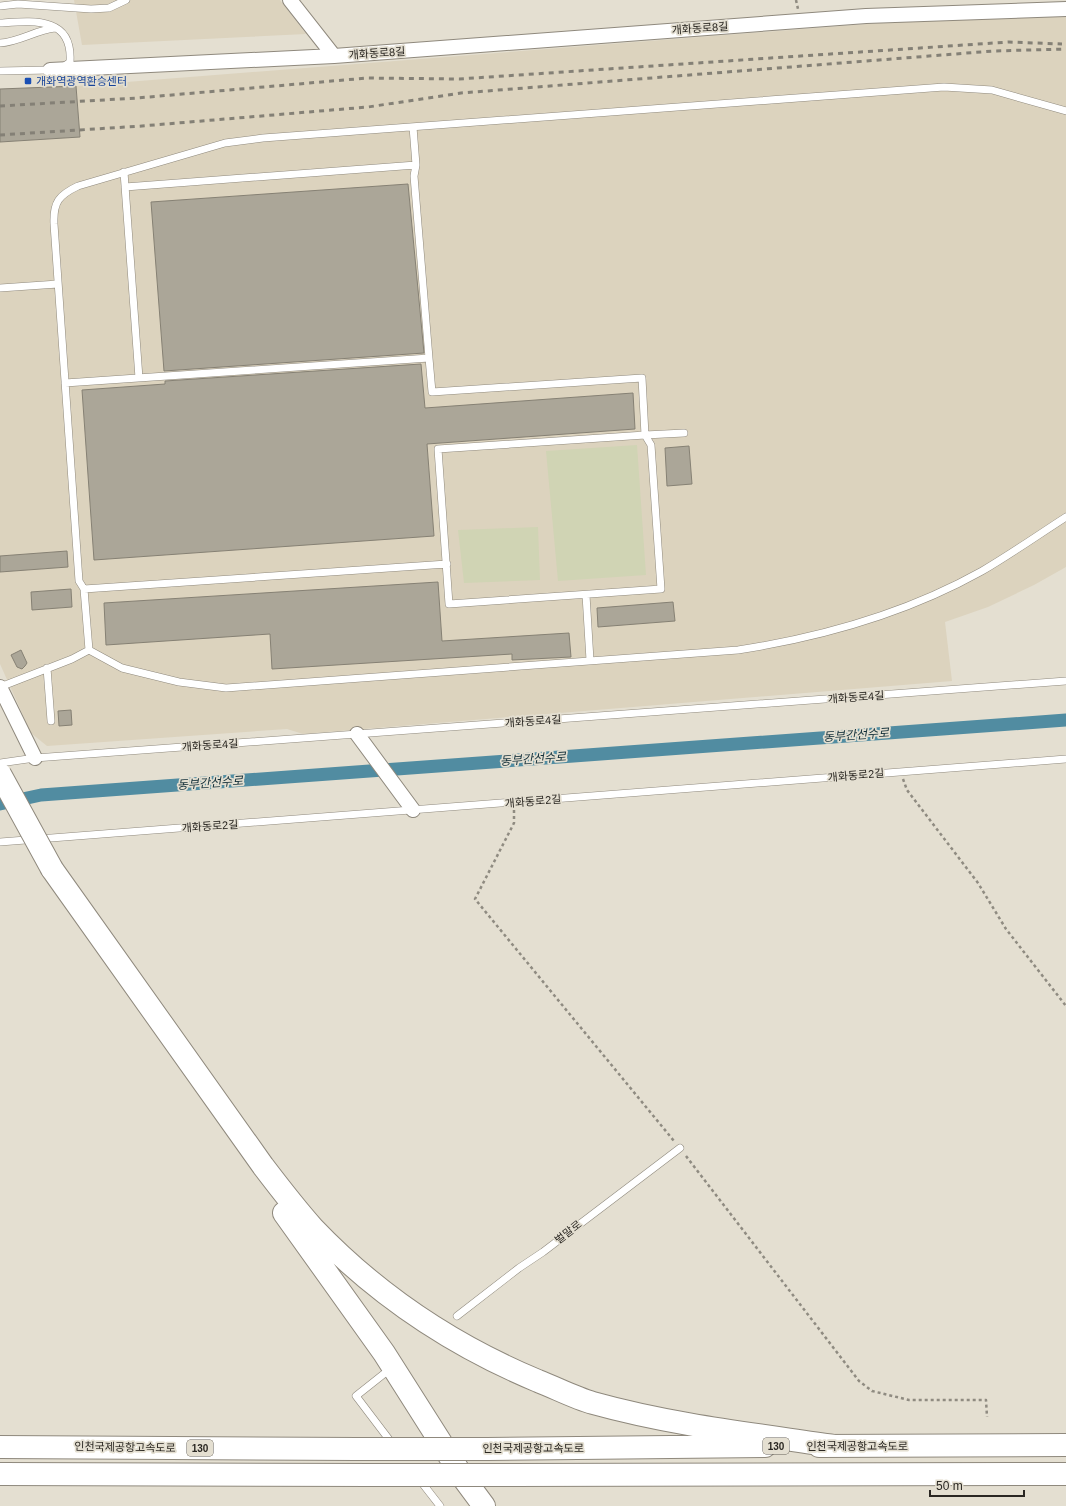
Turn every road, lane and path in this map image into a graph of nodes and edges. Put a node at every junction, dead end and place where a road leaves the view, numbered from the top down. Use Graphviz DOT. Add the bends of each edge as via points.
graph roads {
  1 [pos="126,0"];
  2 [pos="290,0"];
  3 [pos="0,6"];
  4 [pos="1066,9"];
  5 [pos="0,23"];
  6 [pos="57,28"];
  7 [pos="0,43"];
  8 [pos="334,56"];
  9 [pos="56,69"];
  10 [pos="0,71"];
  11 [pos="1066,111"];
  12 [pos="413,127"];
  13 [pos="416,165"];
  14 [pos="124,172"];
  15 [pos="126,187"];
  16 [pos="58,284"];
  17 [pos="0,288"];
  18 [pos="429,358"];
  19 [pos="139,378"];
  20 [pos="65,383"];
  21 [pos="684,432"];
  22 [pos="645,435"];
  23 [pos="1066,517"];
  24 [pos="447,564"];
  25 [pos="84,589"];
  26 [pos="586,595"];
  27 [pos="89,650"];
  28 [pos="590,660"];
  29 [pos="47,668"];
  30 [pos="1066,681"];
  31 [pos="0,687"];
  32 [pos="51,721"];
  33 [pos="357,734"];
  34 [pos="35,758"];
  35 [pos="1066,759"];
  36 [pos="0,763"];
  37 [pos="901,771"];
  38 [pos="0,774"];
  39 [pos="0,796"];
  40 [pos="514,802"];
  41 [pos="409,805"];
  42 [pos="0,842"];
  43 [pos="47,870"];
  44 [pos="1066,1006"];
  45 [pos="680,1148"];
  46 [pos="457,1316"];
  47 [pos="385,1373"];
  48 [pos="987,1417"];
  49 [pos="1066,1445"];
  50 [pos="834,1446"];
  51 [pos="0,1447"];
  52 [pos="402,1457"];
  53 [pos="412,1469"];
  54 [pos="0,1474"];
  55 [pos="1066,1474"];
  56 [pos="440,1506"];
  57 [pos="484,1506"];
  1 -- 3 [label="lane" via="109,8 91,9 18,4"];
  2 -- 8 [label="street, 개화동로8길"];
  4 -- 8 [label="street, 개화동로8길" via="866,16"];
  5 -- 6 [label="lane" via="31,21"];
  6 -- 7 [label="lane"];
  6 -- 9 [label="lane" via="65,34 69,42 70,62"];
  8 -- 9 [label="street, 개화동로8길"];
  9 -- 10 [label="lane, 개화동로8길"];
  11 -- 12 [label="lane" via="992,90 944,87"];
  12 -- 13 [label="lane"];
  12 -- 14 [label="lane" via="225,143"];
  13 -- 15 [label="lane"];
  13 -- 18 [label="lane" via="414,176"];
  14 -- 15 [label="lane"];
  14 -- 16 [label="lane" via="78,186 64,193 56,203 53,214"];
  15 -- 19 [label="lane"];
  16 -- 17 [label="lane"];
  16 -- 20 [label="lane"];
  18 -- 19 [label="lane"];
  18 -- 22 [label="lane" via="432,392 642,378"];
  19 -- 20 [label="lane"];
  20 -- 25 [label="lane" via="79,581"];
  21 -- 22 [label="lane"];
  22 -- 24 [label="lane" via="438,449"];
  22 -- 26 [label="lane" via="651,445 662,590"];
  23 -- 28 [label="lane" via="982,570 953,585 902,607 816,636 738,650"];
  24 -- 25 [label="lane"];
  24 -- 26 [label="lane" via="449,604"];
  25 -- 27 [label="lane"];
  26 -- 28 [label="lane"];
  27 -- 28 [label="lane" via="122,668 179,682 226,688"];
  27 -- 29 [label="lane"];
  29 -- 31 [label="lane"];
  29 -- 32 [label="lane"];
  30 -- 33 [label="lane, 개화동로4길"];
  31 -- 34 [label="street"];
  33 -- 34 [label="lane, 개화동로4길"];
  33 -- 41 [label="street"];
  34 -- 36 [label="lane, 개화동로4길"];
  35 -- 37 [label="lane, 개화동로2길"];
  37 -- 40 [label="lane, 개화동로2길"];
  37 -- 44 [label="path" via="907,790 978,884 1006,929"];
  38 -- 43 [label="highway, bridge"];
  39 -- 43 [label="highway"];
  40 -- 41 [label="lane, 개화동로2길"];
  40 -- 45 [label="path" via="514,823 475,899"];
  41 -- 42 [label="lane, 개화동로2길"];
  43 -- 50 [label="highway" via="285,1194 314,1228 403,1306 454,1340 509,1368 591,1402 672,1422"];
  43 -- 57 [label="highway" via="384,1353"];
  45 -- 46 [label="lane, 벌말로"];
  45 -- 48 [label="path" via="859,1381 872,1392 909,1400 986,1400"];
  47 -- 52 [label="lane" via="356,1396"];
  49 -- 50 [label="highway, 인천국제공항고속도로 / 130"];
  50 -- 51 [label="highway, 인천국제공항고속도로 / 130, bridge" via="487,1449"];
  53 -- 56 [label="lane"];
  54 -- 55 [label="highway, bridge"];
}
